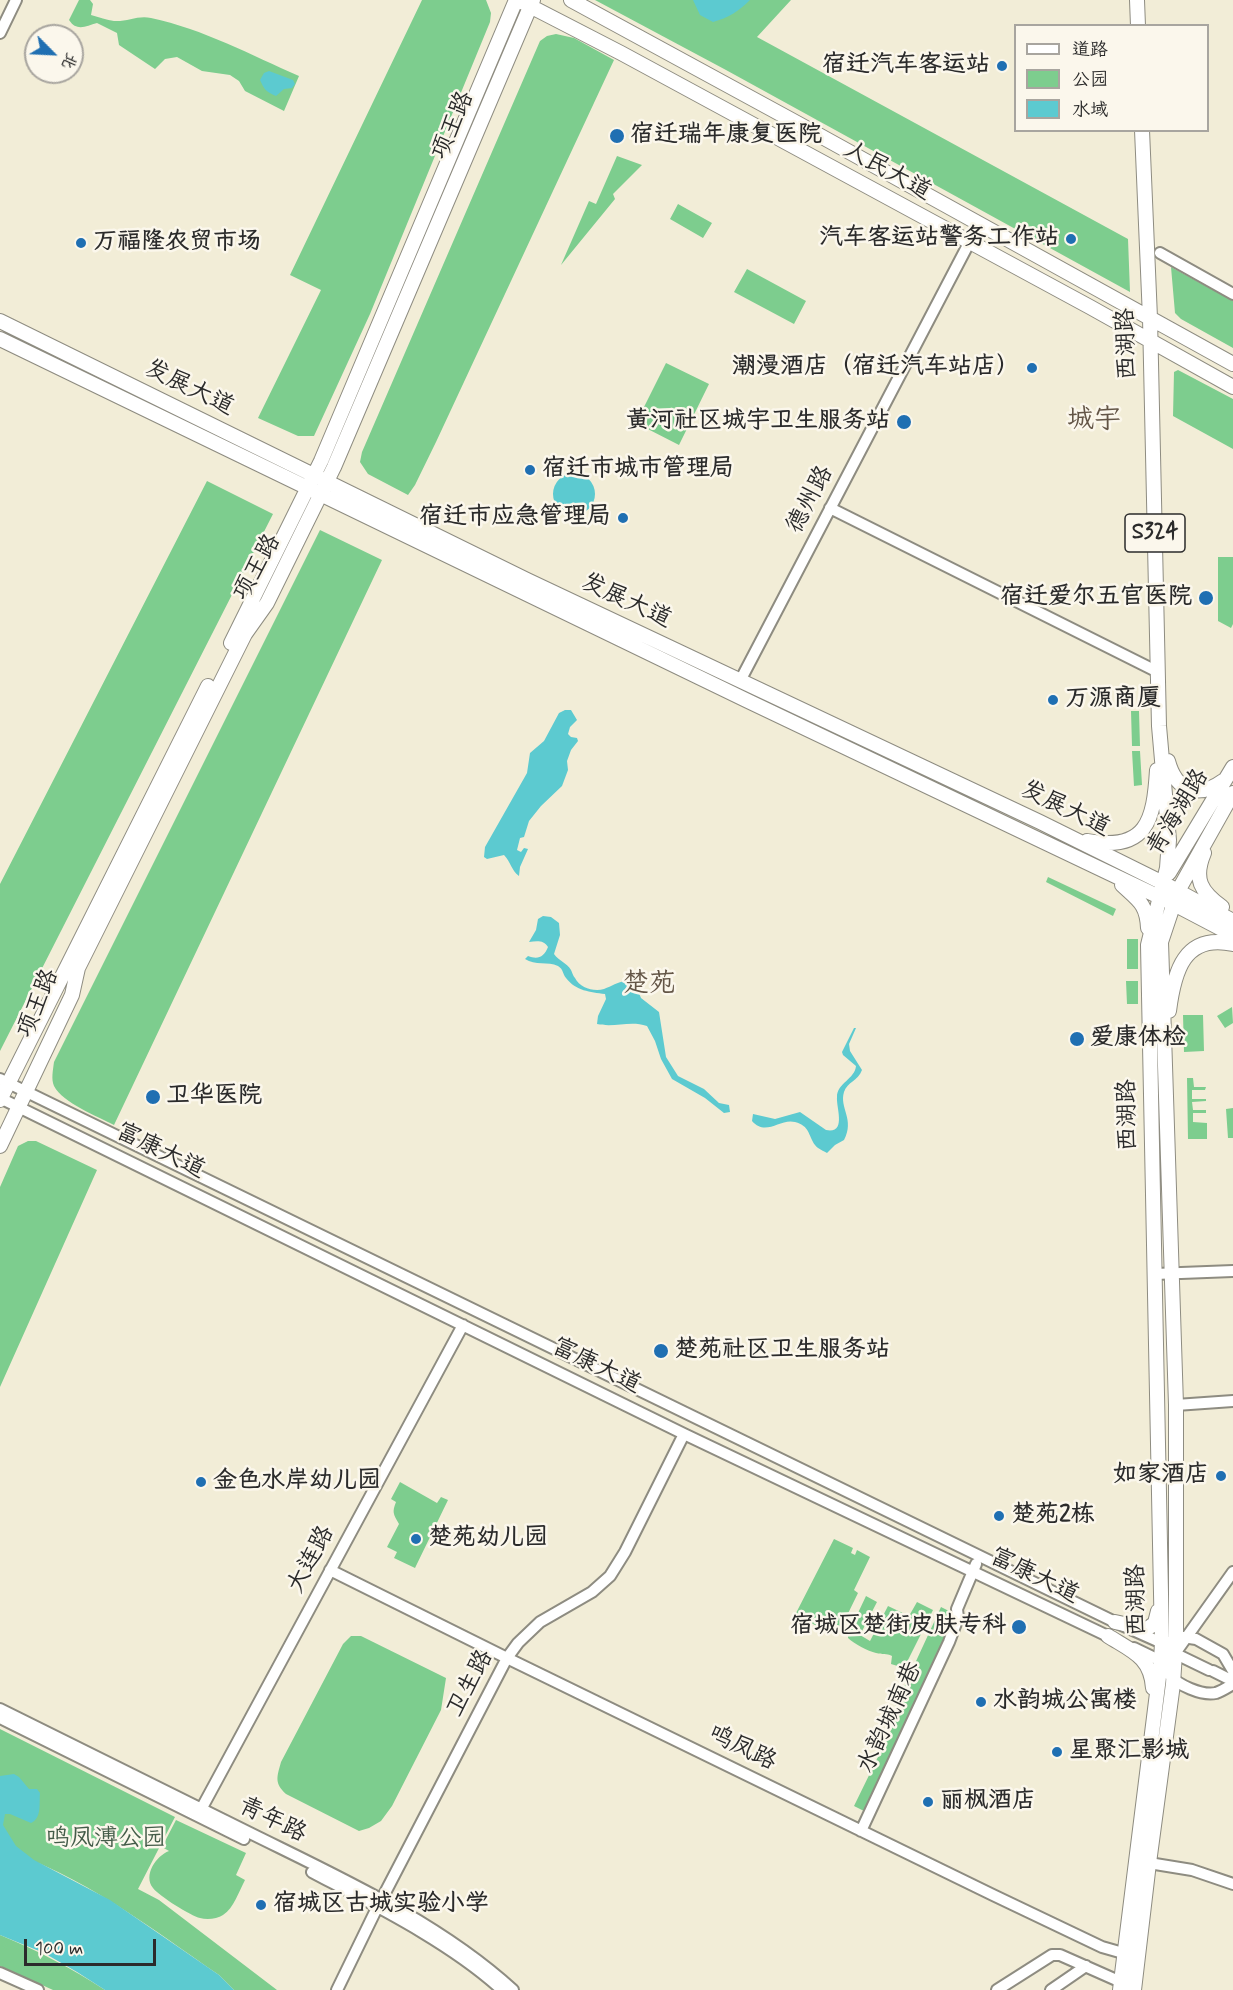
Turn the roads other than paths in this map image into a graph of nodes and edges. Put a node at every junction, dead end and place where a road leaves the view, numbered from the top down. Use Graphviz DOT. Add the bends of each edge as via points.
graph roads {
  1 [pos="16,0"];
  2 [pos="571,0"];
  3 [pos="1137,0"];
  4 [pos="524,2"];
  5 [pos="1138,24"];
  6 [pos="0,33"];
  7 [pos="1142,132"];
  8 [pos="969,243"];
  9 [pos="1160,253"];
  10 [pos="1099,291"];
  11 [pos="1233,294"];
  12 [pos="1090,307"];
  13 [pos="1150,318"];
  14 [pos="0,321"];
  15 [pos="0,339"];
  16 [pos="1151,340"];
  17 [pos="1210,351"];
  18 [pos="1233,364"];
  19 [pos="1199,368"];
  20 [pos="1233,387"];
  21 [pos="318,485"];
  22 [pos="831,508"];
  23 [pos="1158,672"];
  24 [pos="740,681"];
  25 [pos="1159,726"];
  26 [pos="1233,767"];
  27 [pos="1225,780"];
  28 [pos="1233,793"];
  29 [pos="1223,810"];
  30 [pos="1040,822"];
  31 [pos="1114,877"];
  32 [pos="1163,883"];
  33 [pos="1170,897"];
  34 [pos="1233,916"];
  35 [pos="1233,921"];
  36 [pos="1233,935"];
  37 [pos="1233,944"];
  38 [pos="1148,945"];
  39 [pos="1165,1049"];
  40 [pos="4,1081"];
  41 [pos="25,1091"];
  42 [pos="0,1098"];
  43 [pos="18,1106"];
  44 [pos="0,1146"];
  45 [pos="1233,1271"];
  46 [pos="1155,1274"];
  47 [pos="1172,1274"];
  48 [pos="463,1325"];
  49 [pos="1233,1401"];
  50 [pos="1176,1404"];
  51 [pos="686,1435"];
  52 [pos="979,1556"];
  53 [pos="330,1569"];
  54 [pos="973,1571"];
  55 [pos="1233,1572"];
  56 [pos="1161,1576"];
  57 [pos="1115,1622"];
  58 [pos="1108,1636"];
  59 [pos="1182,1637"];
  60 [pos="1162,1643"];
  61 [pos="1176,1654"];
  62 [pos="510,1660"];
  63 [pos="1161,1661"];
  64 [pos="1233,1671"];
  65 [pos="1174,1680"];
  66 [pos="1233,1683"];
  67 [pos="0,1709"];
  68 [pos="1154,1717"];
  69 [pos="0,1718"];
  70 [pos="199,1813"];
  71 [pos="861,1831"];
  72 [pos="1149,1863"];
  73 [pos="1233,1884"];
  74 [pos="383,1905"];
  75 [pos="1124,1953"];
  76 [pos="1138,1956"];
  77 [pos="1086,1966"];
  78 [pos="0,1973"];
  79 [pos="1120,1986"];
  80 [pos="38,1990"];
  81 [pos="337,1990"];
  82 [pos="343,1990"];
  83 [pos="502,1990"];
  84 [pos="513,1990"];
  85 [pos="997,1990"];
  86 [pos="1051,1990"];
  87 [pos="1134,1990"];
  1 -- 6 [label="street"];
  2 -- 10 [label="main road, 人民大道"];
  3 -- 5 [label="main road"];
  4 -- 8 [label="main road, 人民大道"];
  4 -- 21 [label="main road, 项王路"];
  7 -- 13 [label="main road, 西湖路 / S324"];
  8 -- 12 [label="main road, 人民大道"];
  8 -- 22 [label="street, 德州路"];
  9 -- 11 [label="street"];
  10 -- 12 [label="main road"];
  10 -- 13 [label="main road, 人民大道"];
  12 -- 16 [label="main road, 人民大道"];
  13 -- 16 [label="main road, 西湖路 / S324"];
  13 -- 17 [label="main road, 人民大道"];
  14 -- 21 [label="main road, 发展大道"];
  15 -- 21 [label="main road, 发展大道"];
  16 -- 19 [label="main road, 人民大道"];
  16 -- 23 [label="main road, 西湖路 / S324"];
  17 -- 18 [label="main road, 人民大道"];
  17 -- 19 [label="main road"];
  19 -- 20 [label="main road, 人民大道"];
  21 -- 24 [label="main road, 发展大道"];
  21 -- 31 [label="main road, 发展大道" via="748,701"];
  21 -- 40 [label="main road, 项王路"];
  21 -- 41 [label="main road, 项王路" via="267,603 245,634 83,958 72,995"];
  22 -- 23 [label="street"];
  22 -- 24 [label="street, 德州路"];
  23 -- 25 [label="main road, 西湖路 / S324"];
  24 -- 30 [label="main road, 发展大道"];
  25 -- 27 [label="main road" via="1172,774 1179,783 1204,792"];
  25 -- 30 [label="main road" via="1153,811 1139,833 1126,840 1101,843"];
  25 -- 32 [label="main road, 西湖路 / S324" via="1169,840"];
  26 -- 27 [label="main road, 青海湖路"];
  27 -- 32 [label="main road, 青海湖路"];
  28 -- 29 [label="main road, 青海湖路"];
  29 -- 33 [label="main road, 青海湖路"];
  29 -- 34 [label="main road" via="1201,859 1199,876 1208,896"];
  30 -- 32 [label="main road, 发展大道"];
  31 -- 33 [label="main road, 发展大道"];
  31 -- 38 [label="main road" via="1144,906"];
  32 -- 33 [label="main road, 发展大道"];
  33 -- 35 [label="main road, 发展大道"];
  33 -- 36 [label="main road, 发展大道"];
  33 -- 38 [label="main road, 西湖路"];
  33 -- 39 [label="main road, 西湖路" via="1161,942"];
  37 -- 39 [label="main road" via="1210,942 1198,946 1183,959 1174,981"];
  38 -- 46 [label="main road, 西湖路"];
  39 -- 47 [label="main road, 西湖路"];
  40 -- 41 [label="street, 富康大道"];
  40 -- 42 [label="main road, 项王路"];
  41 -- 43 [label="main road, 项王路"];
  41 -- 52 [label="street, 富康大道"];
  42 -- 43 [label="street, 富康大道"];
  43 -- 44 [label="main road, 项王路"];
  43 -- 48 [label="street, 富康大道"];
  45 -- 47 [label="street"];
  46 -- 47 [label="street"];
  46 -- 56 [label="main road, 西湖路"];
  47 -- 50 [label="main road, 西湖路"];
  48 -- 51 [label="street, 富康大道"];
  48 -- 53 [label="street, 大连路"];
  49 -- 50 [label="street"];
  50 -- 59 [label="main road, 西湖路"];
  51 -- 54 [label="street, 富康大道"];
  51 -- 62 [label="street, 卫生路" via="610,1576 592,1592 540,1622 518,1643"];
  52 -- 54 [label="street, 水韵城南巷"];
  52 -- 57 [label="street, 富康大道"];
  53 -- 62 [label="street, 鸣凤路"];
  53 -- 70 [label="street, 大连路"];
  54 -- 58 [label="street, 富康大道"];
  54 -- 71 [label="street, 水韵城南巷" via="957,1609 950,1642"];
  55 -- 59 [label="street"];
  56 -- 57 [label="main road" via="1157,1617 1152,1627 1142,1629"];
  56 -- 60 [label="main road, 西湖路"];
  57 -- 60 [label="street, 富康大道"];
  58 -- 63 [label="street, 富康大道"];
  58 -- 68 [label="main road" via="1150,1668"];
  59 -- 60 [label="street"];
  59 -- 61 [label="main road, 西湖路"];
  59 -- 64 [label="street" via="1223,1653"];
  60 -- 63 [label="main road, 西湖路"];
  61 -- 63 [label="street"];
  61 -- 65 [label="main road, 西湖路"];
  61 -- 66 [label="street"];
  62 -- 71 [label="street, 鸣凤路"];
  62 -- 74 [label="street, 卫生路"];
  63 -- 65 [label="street"];
  63 -- 68 [label="main road, 西湖路"];
  65 -- 66 [label="street" via="1207,1694"];
  65 -- 72 [label="main road, 西湖路"];
  67 -- 70 [label="street, 青年路"];
  68 -- 75 [label="main road, 西湖路"];
  69 -- 70 [label="street, 青年路"];
  70 -- 74 [label="street, 青年路"];
  71 -- 75 [label="street, 鸣凤路" via="1102,1947"];
  72 -- 73 [label="street" via="1192,1870"];
  72 -- 76 [label="main road, 西湖路"];
  74 -- 81 [label="street, 卫生路"];
  74 -- 82 [label="street, 卫生路"];
  74 -- 83 [label="street, 青年路"];
  74 -- 84 [label="street, 青年路" via="451,1942"];
  75 -- 76 [label="street, 鸣凤路"];
  75 -- 79 [label="main road, 西湖路"];
  76 -- 87 [label="main road, 西湖路"];
  77 -- 79 [label="street"];
  77 -- 85 [label="street" via="1052,1955"];
  77 -- 86 [label="street"];
  78 -- 80 [label="street"];
}
